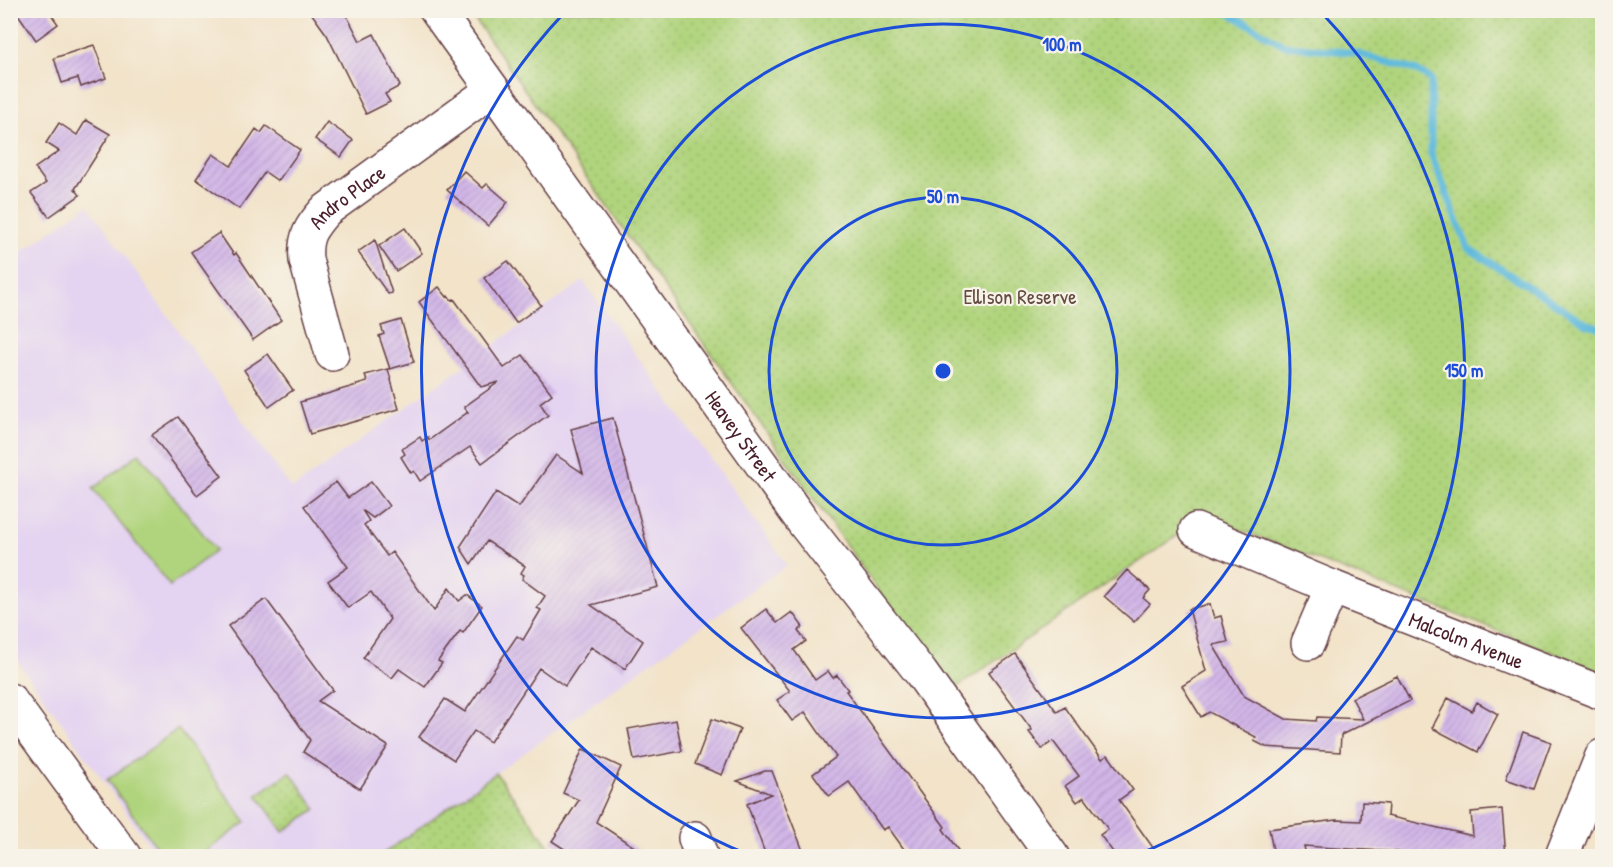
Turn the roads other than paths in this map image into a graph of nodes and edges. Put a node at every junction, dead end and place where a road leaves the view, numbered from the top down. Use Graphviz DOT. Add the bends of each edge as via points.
graph roads {
  1 [pos="436,10"];
  2 [pos="492,90"];
  3 [pos="332,354"];
  4 [pos="1196,530"];
  5 [pos="1332,587"];
  6 [pos="1308,643"];
  7 [pos="1602,693"];
  8 [pos="10,700"];
  9 [pos="1602,756"];
  10 [pos="124,856"];
  11 [pos="1052,856"];
  12 [pos="1562,856"];
  1 -- 2 [label="street, Heavey Street"];
  2 -- 3 [label="street, Andro Place" via="325,211 310,229 306,260"];
  2 -- 11 [label="street, Heavey Street" via="803,522 921,673"];
  4 -- 5 [label="street, Malcolm Avenue"];
  5 -- 6 [label="street"];
  5 -- 7 [label="street, Malcolm Avenue"];
  8 -- 10 [label="street"];
  9 -- 12 [label="street"];
}
